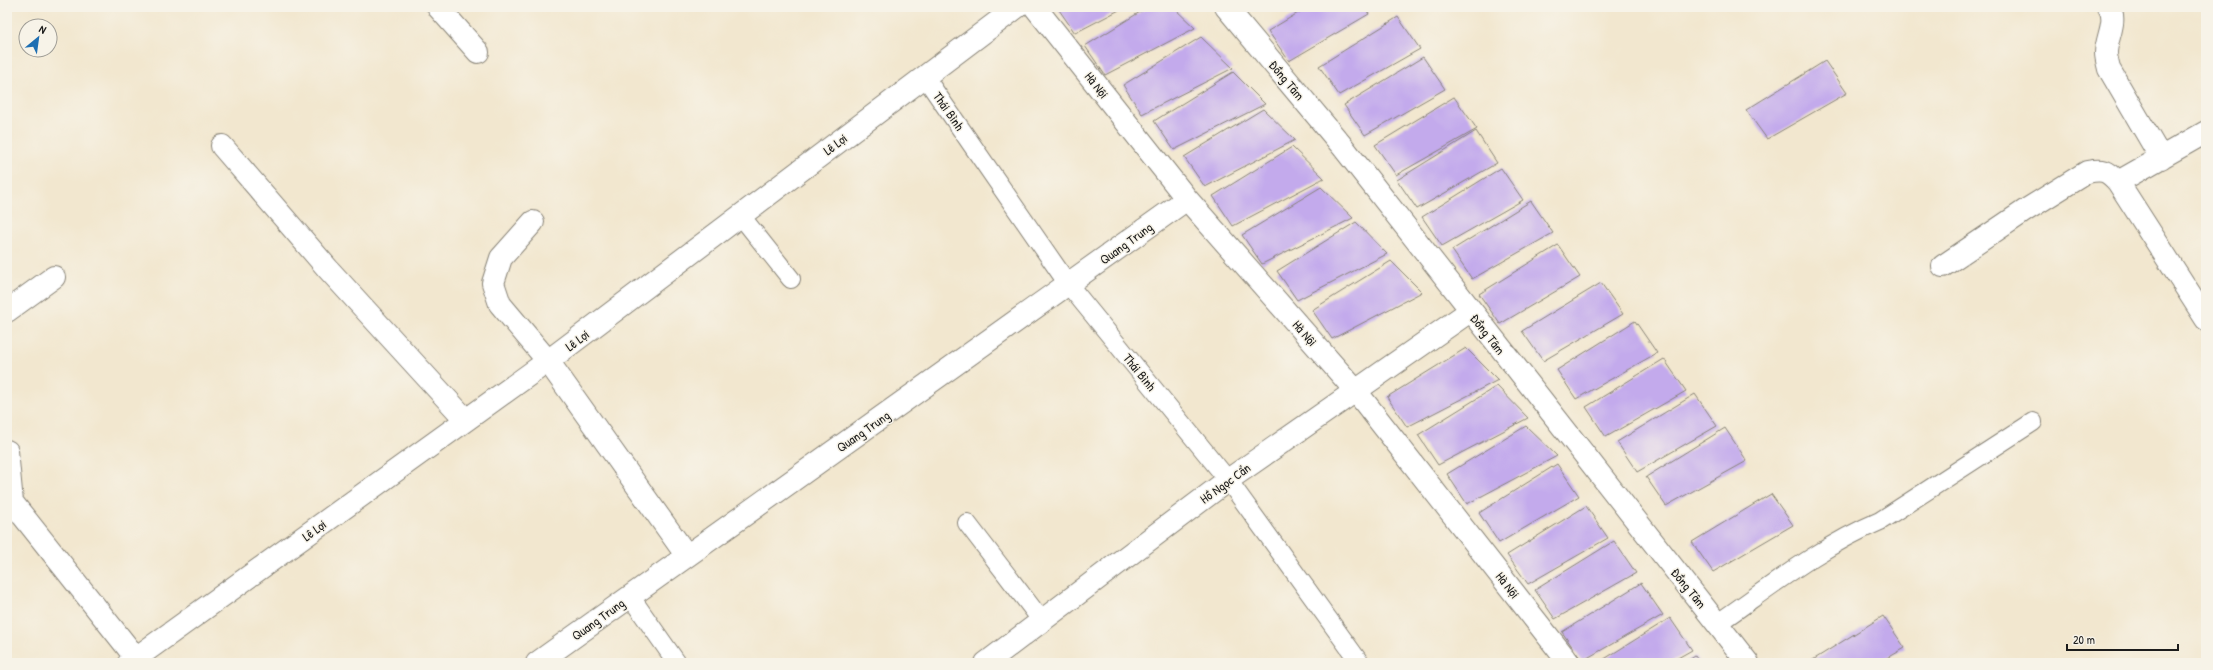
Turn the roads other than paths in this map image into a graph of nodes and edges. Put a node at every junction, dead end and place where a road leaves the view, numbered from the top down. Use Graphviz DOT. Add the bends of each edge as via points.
graph roads {
  1 [pos="438,7"];
  2 [pos="1017,7"];
  3 [pos="1035,7"];
  4 [pos="2109,7"];
  5 [pos="1230,8"];
  6 [pos="478,52"];
  7 [pos="925,77"];
  8 [pos="2206,132"];
  9 [pos="222,146"];
  10 [pos="2161,158"];
  11 [pos="2118,182"];
  12 [pos="1187,199"];
  13 [pos="741,216"];
  14 [pos="533,222"];
  15 [pos="1943,266"];
  16 [pos="54,277"];
  17 [pos="791,279"];
  18 [pos="1068,284"];
  19 [pos="7,311"];
  20 [pos="1470,311"];
  21 [pos="2206,319"];
  22 [pos="548,361"];
  23 [pos="1355,390"];
  24 [pos="466,420"];
  25 [pos="2033,422"];
  26 [pos="7,451"];
  27 [pos="1228,480"];
  28 [pos="967,523"];
  29 [pos="687,556"];
  30 [pos="630,596"];
  31 [pos="1042,621"];
  32 [pos="1718,623"];
  33 [pos="132,661"];
  34 [pos="537,663"];
  35 [pos="677,663"];
  36 [pos="986,663"];
  37 [pos="1360,663"];
  38 [pos="1569,663"];
  39 [pos="1748,663"];
  1 -- 6 [label="street"];
  2 -- 7 [label="street, Lê Lợi"];
  3 -- 12 [label="street, Hà Nội"];
  4 -- 10 [label="street" via="2112,11 2106,54 2109,69"];
  5 -- 20 [label="street, Đồng Tâm" via="1343,147"];
  7 -- 13 [label="street, Lê Lợi"];
  7 -- 18 [label="lane, Thái Bình"];
  8 -- 10 [label="street"];
  9 -- 24 [label="street" via="328,269"];
  10 -- 11 [label="street"];
  11 -- 15 [label="street" via="2109,172 2087,172"];
  11 -- 21 [label="street"];
  12 -- 18 [label="street, Quang Trung"];
  12 -- 23 [label="street, Hà Nội"];
  13 -- 17 [label="lane"];
  13 -- 22 [label="street, Lê Lợi"];
  14 -- 22 [label="street" via="501,258 493,283 500,304"];
  16 -- 19 [label="street"];
  18 -- 27 [label="lane, Thái Bình"];
  18 -- 29 [label="street, Quang Trung"];
  20 -- 23 [label="street, Hồ Ngọc Cẩn"];
  20 -- 32 [label="street, Đồng Tâm"];
  22 -- 24 [label="street, Lê Lợi"];
  22 -- 29 [label="street"];
  23 -- 27 [label="street, Hồ Ngọc Cẩn"];
  23 -- 38 [label="street, Hà Nội"];
  24 -- 33 [label="street, Lê Lợi"];
  25 -- 32 [label="lane" via="1880,521 1853,533 1809,560"];
  26 -- 33 [label="street" via="12,502"];
  27 -- 31 [label="street, Hồ Ngọc Cẩn"];
  27 -- 37 [label="lane, Thái Bình"];
  28 -- 31 [label="lane"];
  29 -- 30 [label="street, Quang Trung"];
  30 -- 34 [label="street, Quang Trung"];
  30 -- 35 [label="lane"];
  31 -- 36 [label="street, Hồ Ngọc Cẩn"];
  32 -- 39 [label="street, Đồng Tâm"];
}
